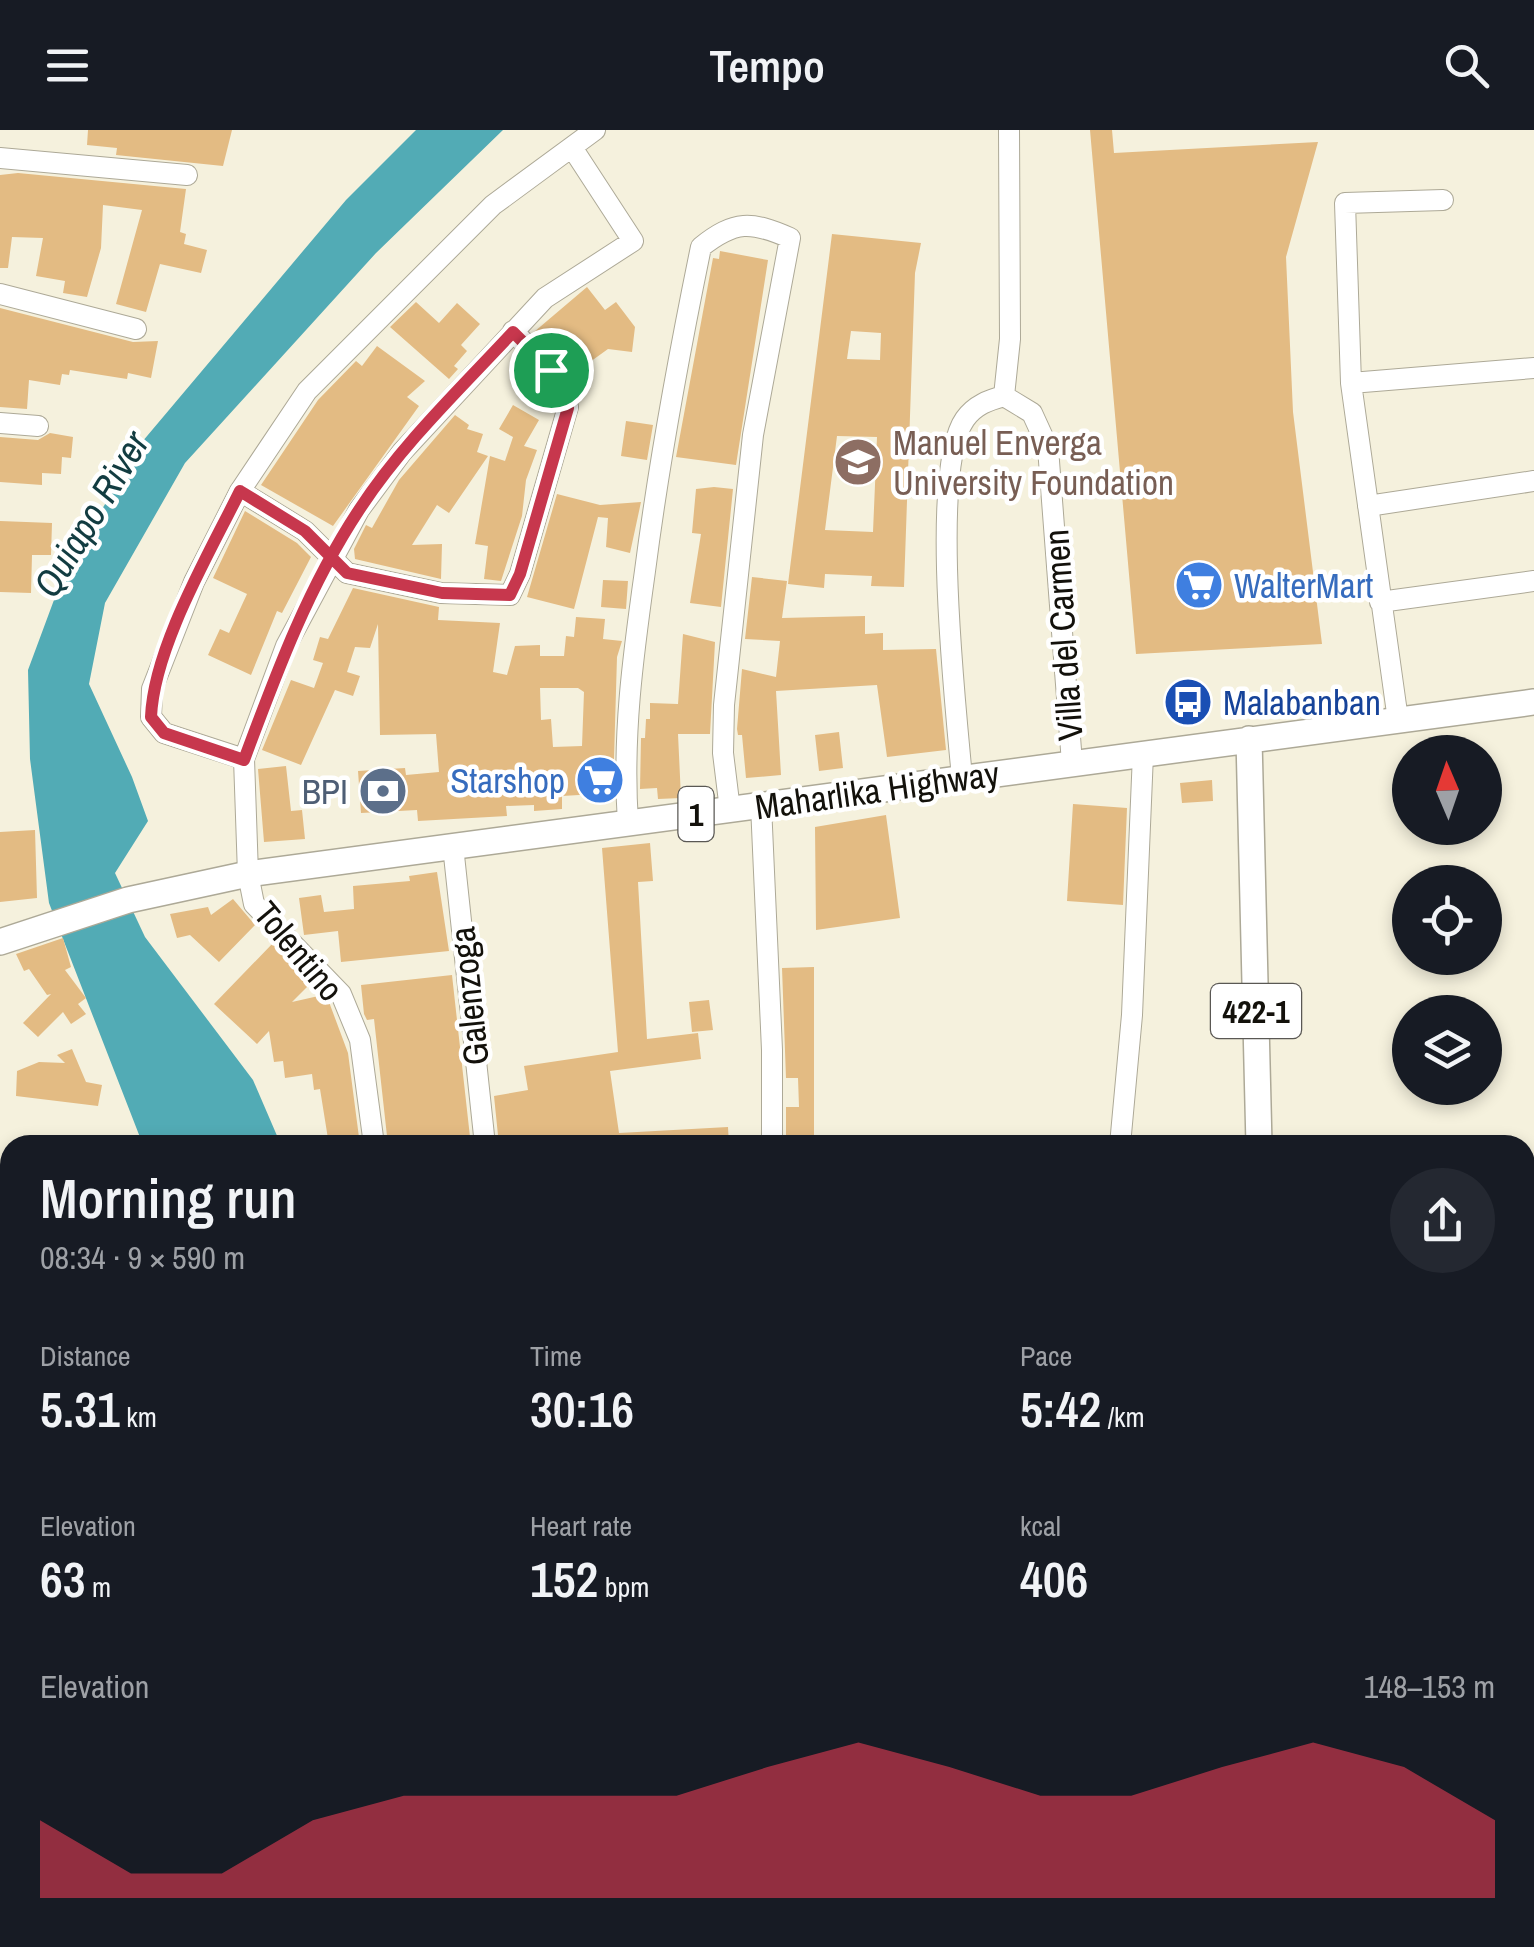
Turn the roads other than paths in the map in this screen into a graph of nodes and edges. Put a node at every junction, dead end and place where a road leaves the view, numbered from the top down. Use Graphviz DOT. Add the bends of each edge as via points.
graph roads {
  1 [pos="596,130"];
  2 [pos="1008,130"];
  3 [pos="573,149"];
  4 [pos="0,158"];
  5 [pos="187,174"];
  6 [pos="1443,200"];
  7 [pos="0,294"];
  8 [pos="136,329"];
  9 [pos="513,332"];
  10 [pos="1534,368"];
  11 [pos="1350,384"];
  12 [pos="1004,396"];
  13 [pos="0,423"];
  14 [pos="38,426"];
  15 [pos="1534,481"];
  16 [pos="240,491"];
  17 [pos="1368,506"];
  18 [pos="332,556"];
  19 [pos="1534,581"];
  20 [pos="1380,602"];
  21 [pos="1534,702"];
  22 [pos="1398,720"];
  23 [pos="1249,740"];
  24 [pos="1143,754"];
  25 [pos="244,760"];
  26 [pos="1072,764"];
  27 [pos="962,778"];
  28 [pos="761,806"];
  29 [pos="730,810"];
  30 [pos="628,823"];
  31 [pos="454,846"];
  32 [pos="248,874"];
  33 [pos="0,942"];
  34 [pos="373,1135"];
  35 [pos="484,1135"];
  36 [pos="772,1135"];
  37 [pos="1121,1135"];
  38 [pos="1259,1135"];
  1 -- 3 [label="street"];
  2 -- 12 [label="street" via="1010,339"];
  3 -- 9 [label="street" via="633,242 545,298"];
  3 -- 16 [label="street" via="493,205 399,295 307,391"];
  4 -- 5 [label="street"];
  6 -- 11 [label="street" via="1345,204"];
  7 -- 8 [label="street"];
  9 -- 18 [label="street" via="402,452"];
  9 -- 18 [label="street" via="551,370 568,408 510,595 442,593 347,573"];
  10 -- 11 [label="street"];
  11 -- 17 [label="street"];
  12 -- 26 [label="street, Villa del Carmen" via="1032,413 1048,448"];
  12 -- 27 [label="street" via="984,401 964,420 951,458 947,614"];
  13 -- 14 [label="street"];
  15 -- 17 [label="street"];
  16 -- 18 [label="street"];
  16 -- 25 [label="street" via="152,688 151,717 164,733"];
  17 -- 20 [label="street"];
  18 -- 25 [label="street" via="286,646"];
  19 -- 20 [label="street"];
  20 -- 22 [label="street"];
  21 -- 22 [label="main road, Maharlika Highway / 1"];
  22 -- 23 [label="main road, Maharlika Highway / 1"];
  23 -- 24 [label="main road, Maharlika Highway / 1"];
  23 -- 38 [label="main road, 422-1"];
  24 -- 26 [label="main road, Maharlika Highway / 1"];
  24 -- 37 [label="street"];
  25 -- 32 [label="street"];
  26 -- 27 [label="main road, Maharlika Highway / 1"];
  27 -- 28 [label="main road, Maharlika Highway / 1"];
  28 -- 29 [label="main road, Maharlika Highway / 1"];
  28 -- 36 [label="street"];
  29 -- 30 [label="main road, Maharlika Highway / 1"];
  29 -- 30 [label="street" via="724,705 753,435 790,238 757,224 723,230 701,247 676,366 627,702"];
  30 -- 31 [label="main road, Maharlika Highway / 1"];
  31 -- 32 [label="main road, Maharlika Highway / 1"];
  31 -- 35 [label="street, Galenzoga"];
  32 -- 33 [label="main road, Maharlika Highway / 1" via="128,900"];
  32 -- 34 [label="street, Tolentino" via="254,904 340,994 360,1040"];
}
